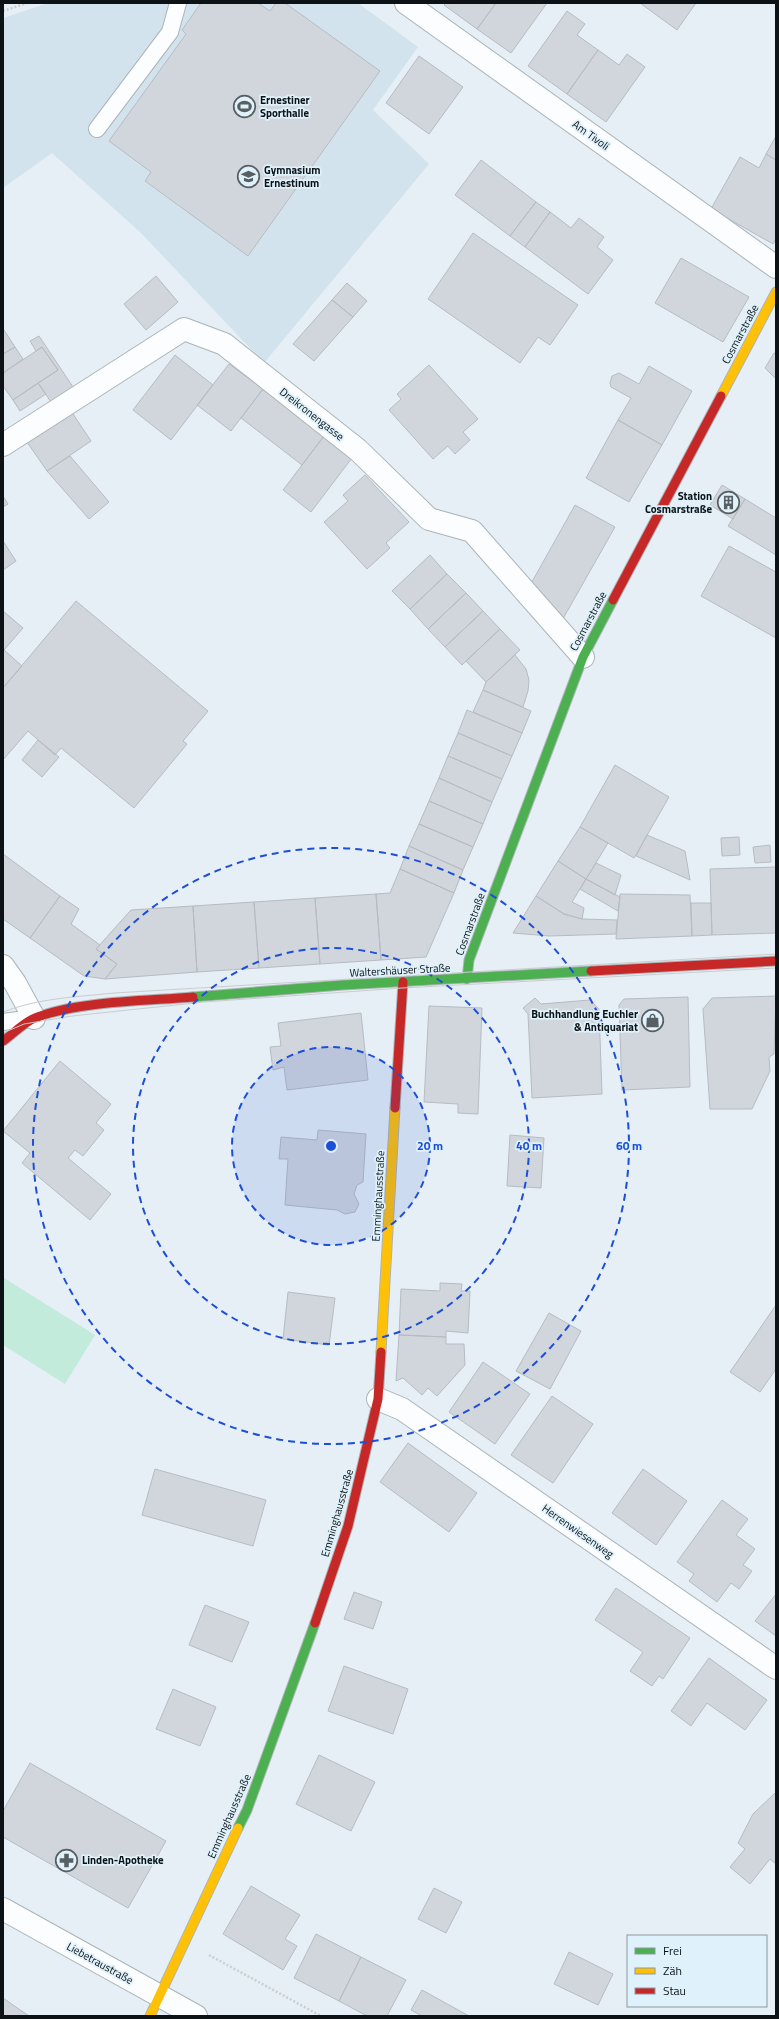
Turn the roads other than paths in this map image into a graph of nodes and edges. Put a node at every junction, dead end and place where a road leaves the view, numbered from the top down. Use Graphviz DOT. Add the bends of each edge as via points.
graph roads {
  1 [pos="178,3"];
  2 [pos="406,3"];
  3 [pos="97,129"];
  4 [pos="776,267"];
  5 [pos="776,292"];
  6 [pos="3,445"];
  7 [pos="582,657"];
  8 [pos="776,961"];
  9 [pos="3,966"];
  10 [pos="467,979"];
  11 [pos="402,982"];
  12 [pos="34,1018"];
  13 [pos="3,1022"];
  14 [pos="3,1041"];
  15 [pos="378,1399"];
  16 [pos="776,1668"];
  17 [pos="3,1909"];
  18 [pos="159,1996"];
  19 [pos="150,2016"];
  20 [pos="196,2016"];
  1 -- 3 [label="lane" via="170,32"];
  2 -- 4 [label="street, Am Tivoli"];
  5 -- 7 [label="street, Cosmarstraße"];
  6 -- 7 [label="street, Dreikronengasse" via="184,329 224,344 358,450 429,519 472,531"];
  7 -- 10 [label="street, Cosmarstraße" via="469,960"];
  8 -- 10 [label="street, Waltershäuser Straße"];
  9 -- 12 [label="street"];
  10 -- 11 [label="street, Waltershäuser Straße"];
  11 -- 12 [label="street, Waltershäuser Straße" via="97,1005 62,1010"];
  11 -- 15 [label="street, Emminghausstraße"];
  12 -- 13 [label="lane"];
  12 -- 14 [label="street"];
  15 -- 16 [label="street, Herrenwiesenweg" via="402,1409"];
  15 -- 18 [label="street, Emminghausstraße" via="348,1526 301,1665 247,1810"];
  17 -- 18 [label="street, Liebetraustraße"];
  18 -- 19 [label="street, Emminghausstraße"];
  18 -- 20 [label="street, Liebetraustraße"];
}
